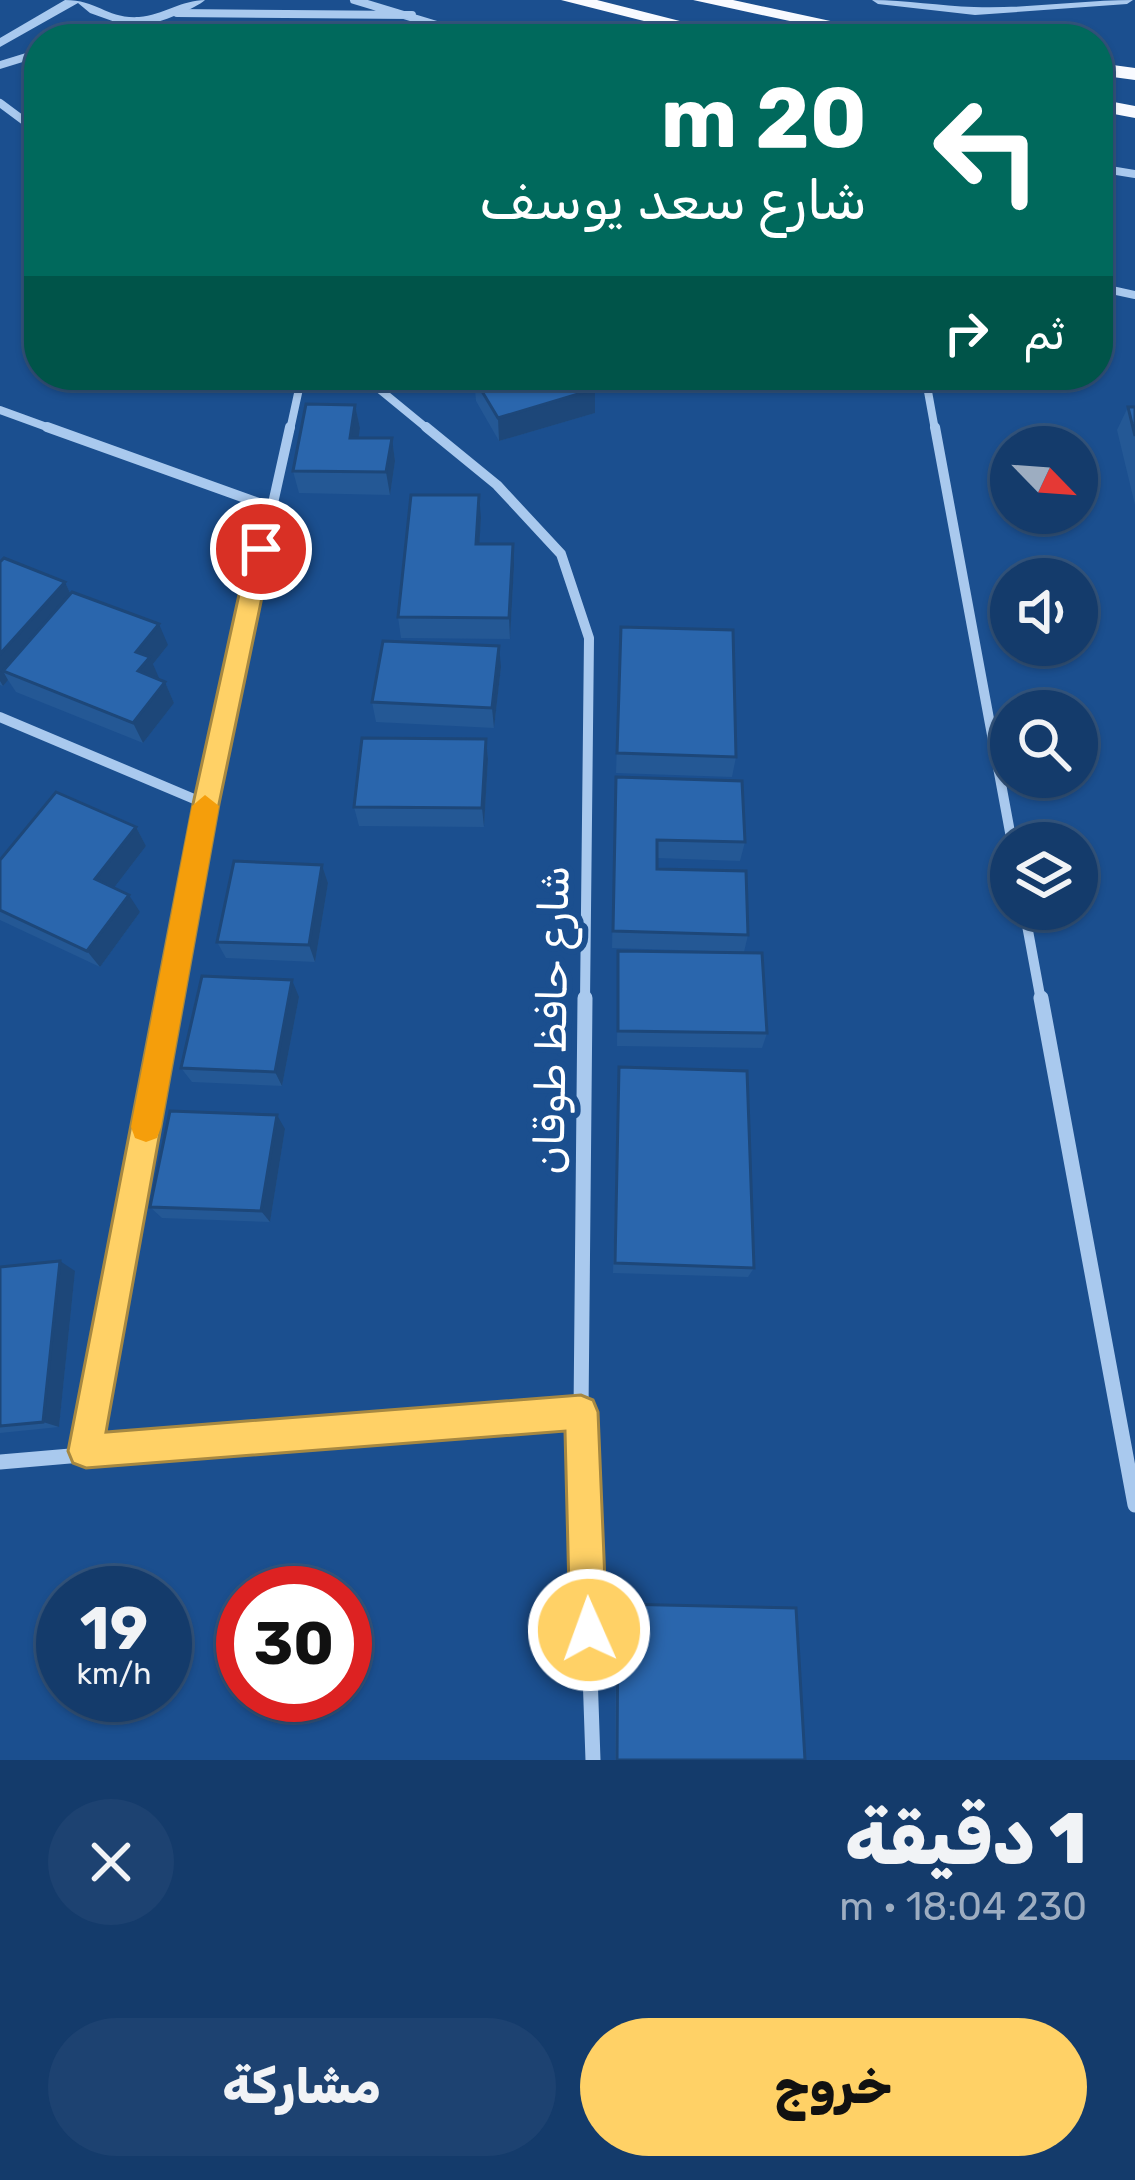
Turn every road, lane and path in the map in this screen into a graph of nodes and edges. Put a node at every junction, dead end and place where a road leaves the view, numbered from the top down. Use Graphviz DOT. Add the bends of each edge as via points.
graph roads {
  1 [pos="79,0"];
  2 [pos="199,0"];
  3 [pos="354,0"];
  4 [pos="571,0"];
  5 [pos="703,0"];
  6 [pos="878,0"];
  7 [pos="1127,0"];
  8 [pos="176,13"];
  9 [pos="412,15"];
  10 [pos="141,20"];
  11 [pos="35,24"];
  12 [pos="129,24"];
  13 [pos="439,24"];
  14 [pos="676,24"];
  15 [pos="827,24"];
  16 [pos="298,390"];
  17 [pos="380,390"];
  18 [pos="929,390"];
  19 [pos="0,410"];
  20 [pos="270,506"];
  21 [pos="0,718"];
  22 [pos="206,804"];
  23 [pos="1008,822"];
  24 [pos="1028,930"];
  25 [pos="581,1412"];
  26 [pos="86,1451"];
  27 [pos="0,1462"];
  28 [pos="1135,1505"];
  29 [pos="593,1760"];
  1 -- 10 [label="street" via="99,14"];
  1 -- 11 [label="street"];
  2 -- 8 [label="street"];
  3 -- 9 [label="street"];
  4 -- 14 [label="highway"];
  5 -- 15 [label="highway"];
  6 -- 7 [label="street" via="975,11"];
  8 -- 9 [label="street"];
  8 -- 10 [label="street"];
  9 -- 13 [label="street"];
  10 -- 12 [label="street"];
  16 -- 20 [label="street"];
  17 -- 25 [label="street, شارع حافظ طوقان" via="497,485 561,554 589,638"];
  18 -- 23 [label="street"];
  19 -- 20 [label="street"];
  20 -- 22 [label="street"];
  21 -- 22 [label="street"];
  22 -- 26 [label="street"];
  24 -- 28 [label="street"];
  25 -- 26 [label="street"];
  25 -- 29 [label="street, شارع حافظ طوقان"];
  26 -- 27 [label="street"];
}
